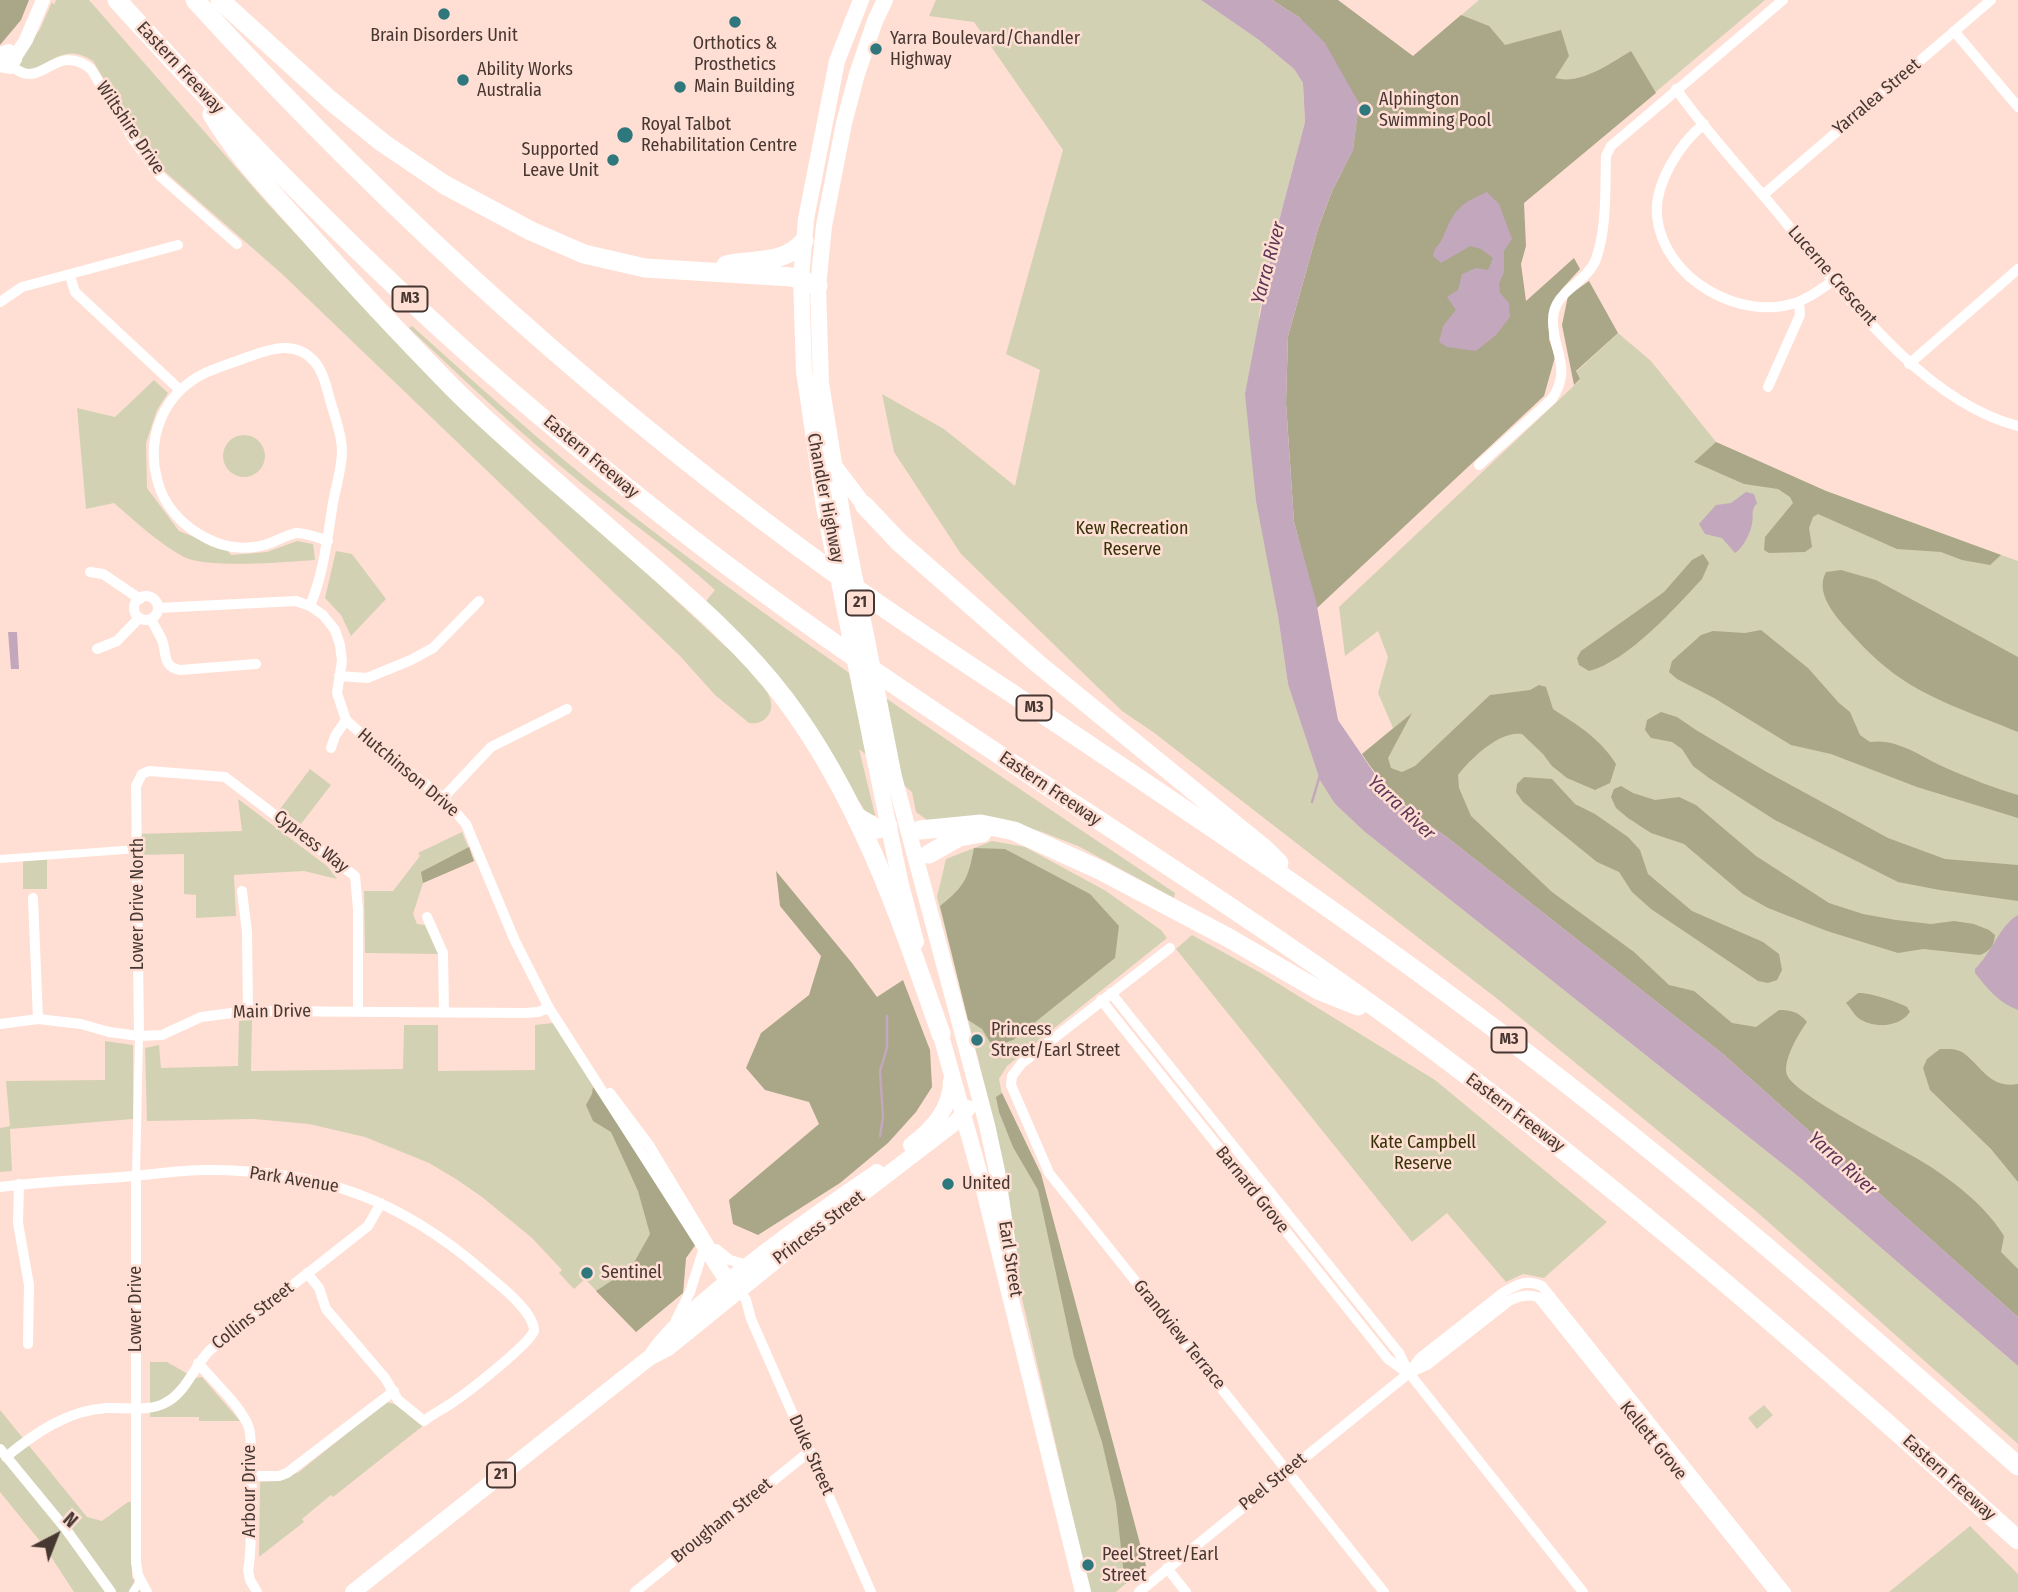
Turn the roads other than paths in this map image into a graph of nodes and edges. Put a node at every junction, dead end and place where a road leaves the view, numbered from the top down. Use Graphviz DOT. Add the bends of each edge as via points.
graph roads {
  1 [pos="43,0"];
  2 [pos="117,0"];
  3 [pos="195,0"];
  4 [pos="220,0"];
  5 [pos="861,0"];
  6 [pos="885,0"];
  7 [pos="1783,0"];
  8 [pos="1992,0"];
  9 [pos="1954,31"];
  10 [pos="5,61"];
  11 [pos="193,83"];
  12 [pos="1676,89"];
  13 [pos="2018,107"];
  14 [pos="1704,124"];
  15 [pos="1763,195"];
  16 [pos="804,241"];
  17 [pos="237,244"];
  18 [pos="178,245"];
  19 [pos="2018,269"];
  20 [pos="694,272"];
  21 [pos="70,276"];
  22 [pos="1834,280"];
  23 [pos="810,282"];
  24 [pos="0,302"];
  25 [pos="1799,302"];
  26 [pos="1909,364"];
  27 [pos="1768,387"];
  28 [pos="180,390"];
  29 [pos="2018,426"];
  30 [pos="1479,465"];
  31 [pos="835,466"];
  32 [pos="850,518"];
  33 [pos="328,541"];
  34 [pos="835,551"];
  35 [pos="90,572"];
  36 [pos="140,598"];
  37 [pos="479,601"];
  38 [pos="310,606"];
  39 [pos="158,608"];
  40 [pos="139,618"];
  41 [pos="151,619"];
  42 [pos="97,649"];
  43 [pos="256,664"];
  44 [pos="339,676"];
  45 [pos="567,709"];
  46 [pos="346,720"];
  47 [pos="331,748"];
  48 [pos="142,774"];
  49 [pos="443,798"];
  50 [pos="857,817"];
  51 [pos="905,828"];
  52 [pos="1035,839"];
  53 [pos="138,849"];
  54 [pos="0,859"];
  55 [pos="924,862"];
  56 [pos="242,891"];
  57 [pos="1310,895"];
  58 [pos="33,898"];
  59 [pos="427,917"];
  60 [pos="1170,948"];
  61 [pos="1111,993"];
  62 [pos="1101,1000"];
  63 [pos="549,1008"];
  64 [pos="248,1011"];
  65 [pos="358,1012"];
  66 [pos="444,1012"];
  67 [pos="1390,1018"];
  68 [pos="38,1019"];
  69 [pos="0,1024"];
  70 [pos="941,1034"];
  71 [pos="139,1036"];
  72 [pos="951,1071"];
  73 [pos="594,1077"];
  74 [pos="975,1086"];
  75 [pos="964,1115"];
  76 [pos="136,1176"];
  77 [pos="19,1184"];
  78 [pos="0,1186"];
  79 [pos="381,1203"];
  80 [pos="707,1240"];
  81 [pos="703,1251"];
  82 [pos="747,1265"];
  83 [pos="307,1273"];
  84 [pos="732,1287"];
  85 [pos="1529,1295"];
  86 [pos="1550,1295"];
  87 [pos="664,1336"];
  88 [pos="28,1344"];
  89 [pos="1025,1352"];
  90 [pos="649,1358"];
  91 [pos="198,1363"];
  92 [pos="1409,1373"];
  93 [pos="394,1391"];
  94 [pos="136,1407"];
  95 [pos="810,1451"];
  96 [pos="3,1453"];
  97 [pos="2018,1466"];
  98 [pos="1287,1470"];
  99 [pos="250,1476"];
  100 [pos="2018,1540"];
  101 [pos="1167,1568"];
  102 [pos="140,1581"];
  103 [pos="111,1592"];
  104 [pos="132,1592"];
  105 [pos="147,1592"];
  106 [pos="257,1592"];
  107 [pos="353,1592"];
  108 [pos="635,1592"];
  109 [pos="871,1592"];
  110 [pos="1083,1592"];
  111 [pos="1139,1592"];
  112 [pos="1186,1592"];
  113 [pos="1384,1592"];
  114 [pos="1583,1592"];
  115 [pos="1774,1592"];
  116 [pos="1786,1592"];
  1 -- 10 [label="main road" via="26,40"];
  2 -- 11 [label="highway, Eastern Freeway / M3"];
  3 -- 57 [label="highway, M3" via="311,124 439,248 583,377 718,486 846,582"];
  4 -- 20 [label="highway" via="358,124 474,202 584,254 645,268"];
  5 -- 16 [label="main road, Chandler Highway / 21" via="834,76"];
  6 -- 23 [label="main road, Chandler Highway / 21" via="862,56 844,122"];
  7 -- 12 [label="street"];
  8 -- 9 [label="street, Yarralea Street"];
  9 -- 13 [label="street"];
  9 -- 15 [label="street, Yarralea Street"];
  10 -- 17 [label="street, Wiltshire Drive" via="24,75 69,59 81,61 91,69 160,176"];
  11 -- 50 [label="highway" via="229,142 356,287 446,380 680,590 783,696"];
  11 -- 67 [label="highway, Eastern Freeway / M3" via="299,193 468,354 685,533 907,693"];
  12 -- 14 [label="street, Lucerne Crescent"];
  12 -- 30 [label="street" via="1616,141 1606,156 1601,239 1595,262 1559,300 1553,319 1560,351 1560,387"];
  14 -- 15 [label="street, Lucerne Crescent"];
  14 -- 25 [label="street" via="1671,163 1660,188 1657,215 1673,258 1696,283 1719,298 1766,308"];
  15 -- 22 [label="street, Lucerne Crescent"];
  16 -- 20 [label="highway" via="785,256"];
  16 -- 23 [label="main road, Chandler Highway / 21"];
  18 -- 21 [label="street"];
  19 -- 26 [label="street"];
  20 -- 23 [label="highway"];
  21 -- 24 [label="street" via="22,287"];
  21 -- 28 [label="street" via="75,292"];
  22 -- 25 [label="street"];
  22 -- 26 [label="street, Lucerne Crescent"];
  23 -- 31 [label="main road, Chandler Highway / 21"];
  23 -- 34 [label="main road, Chandler Highway / 21" via="802,326 810,421"];
  25 -- 27 [label="street" via="1800,315"];
  26 -- 29 [label="street, Lucerne Crescent" via="1967,405"];
  28 -- 33 [label="street" via="159,421 153,453 160,491 175,515 209,540 233,547 268,544 295,533"];
  28 -- 33 [label="street" via="205,373 274,348 296,349 313,360 342,447"];
  31 -- 32 [label="main road"];
  31 -- 32 [label="main road, Chandler Highway / 21"];
  32 -- 34 [label="main road"];
  32 -- 51 [label="main road, Chandler Highway / 21"];
  32 -- 57 [label="highway" via="899,542 1037,663 1265,849"];
  33 -- 38 [label="street"];
  34 -- 51 [label="main road, Chandler Highway / 21" via="875,761"];
  35 -- 36 [label="street" via="103,574"];
  36 -- 39 [label="street" via="153,599"];
  36 -- 40 [label="street" via="134,609"];
  37 -- 44 [label="street" via="433,648 411,660 368,678"];
  38 -- 39 [label="street" via="279,601"];
  38 -- 44 [label="street, Hutchinson Drive" via="335,630 342,662"];
  39 -- 41 [label="street"];
  40 -- 41 [label="street"];
  40 -- 42 [label="street" via="117,641"];
  41 -- 43 [label="street" via="172,668"];
  44 -- 46 [label="street, Hutchinson Drive" via="337,693"];
  45 -- 49 [label="street" via="491,747"];
  46 -- 47 [label="street"];
  46 -- 49 [label="street, Hutchinson Drive"];
  48 -- 53 [label="street, Lower Drive North" via="136,786"];
  48 -- 65 [label="street, Cypress Way" via="225,777 355,876"];
  49 -- 63 [label="street, Hutchinson Drive" via="466,824"];
  50 -- 51 [label="highway" via="878,828"];
  50 -- 70 [label="highway" via="899,914"];
  51 -- 52 [label="highway" via="981,824"];
  51 -- 55 [label="main road, Chandler Highway / 21"];
  51 -- 70 [label="main road, Chandler Highway / 21" via="901,885"];
  52 -- 55 [label="highway" via="1007,834 959,837"];
  52 -- 67 [label="highway" via="1178,910 1320,990"];
  53 -- 54 [label="street"];
  53 -- 71 [label="street, Lower Drive North"];
  55 -- 74 [label="main road, Chandler Highway / 21"];
  56 -- 64 [label="street"];
  57 -- 97 [label="highway, M3" via="1455,999 1672,1168"];
  58 -- 68 [label="street"];
  59 -- 66 [label="street" via="443,953"];
  60 -- 61 [label="street"];
  61 -- 62 [label="street"];
  61 -- 92 [label="street, Barnard Grove" via="1399,1353"];
  62 -- 92 [label="street, Barnard Grove" via="1388,1359"];
  62 -- 98 [label="street, Grandview Terrace" via="1022,1063 1010,1085 1049,1173"];
  63 -- 66 [label="street, Main Drive" via="525,1013"];
  63 -- 73 [label="street, Hutchinson Drive"];
  64 -- 65 [label="street, Main Drive"];
  64 -- 71 [label="street, Main Drive" via="201,1017 162,1035"];
  65 -- 66 [label="street, Main Drive"];
  67 -- 100 [label="highway, Eastern Freeway / M3" via="1672,1238"];
  68 -- 69 [label="street, Main Drive"];
  68 -- 71 [label="street, Main Drive"];
  70 -- 72 [label="main road, Chandler Highway / 21"];
  71 -- 76 [label="street, Lower Drive"];
  72 -- 75 [label="main road, Chandler Highway"];
  72 -- 82 [label="main road, Princess Street / 21" via="945,1107 920,1138"];
  73 -- 80 [label="street, Hutchinson Drive" via="649,1145"];
  73 -- 81 [label="street, Hutchinson Drive"];
  74 -- 75 [label="main road"];
  74 -- 89 [label="main road, Earl Street" via="997,1171"];
  75 -- 84 [label="main road, Princess Street / 21"];
  75 -- 89 [label="main road, Earl Street"];
  76 -- 77 [label="street, Park Avenue"];
  76 -- 79 [label="street, Park Avenue" via="205,1170 278,1174 325,1182"];
  76 -- 94 [label="street, Lower Drive"];
  77 -- 78 [label="street, Park Avenue"];
  77 -- 88 [label="street" via="18,1223 29,1285"];
  79 -- 83 [label="street, Collins Street" via="368,1226"];
  79 -- 93 [label="street, Park Avenue" via="436,1234 482,1270 525,1311 534,1331 525,1344 458,1399 424,1421 402,1405"];
  80 -- 82 [label="street, Hutchinson Drive" via="730,1260"];
  80 -- 84 [label="street, Hutchinson Drive"];
  81 -- 84 [label="street, Hutchinson Drive"];
  81 -- 87 [label="street" via="681,1313"];
  82 -- 84 [label="main road, Princess Street / 21"];
  83 -- 91 [label="street, Collins Street"];
  83 -- 93 [label="street" via="319,1288 326,1309"];
  84 -- 87 [label="main road, Princess Street / 21"];
  84 -- 90 [label="main road, Princess Street / 21" via="668,1348"];
  84 -- 95 [label="street, Duke Street" via="746,1300"];
  85 -- 92 [label="street, Peel Street" via="1509,1301 1427,1365"];
  85 -- 115 [label="street, Kellett Grove" via="1538,1297"];
  86 -- 92 [label="street, Peel Street" via="1529,1281 1517,1284 1420,1358"];
  86 -- 116 [label="street, Kellett Grove"];
  87 -- 90 [label="main road, Princess Street / 21"];
  89 -- 110 [label="main road, Earl Street"];
  90 -- 107 [label="main road, Princess Street / 21"];
  91 -- 94 [label="street, Collins Street" via="168,1402"];
  91 -- 99 [label="street, Arbour Drive" via="245,1420 250,1436"];
  92 -- 98 [label="street, Peel Street"];
  92 -- 114 [label="street, Barnard Grove"];
  93 -- 99 [label="street" via="287,1473"];
  94 -- 96 [label="street, Collins Street" via="102,1408 70,1417"];
  94 -- 102 [label="street, Lower Drive" via="136,1562"];
  95 -- 108 [label="street, Brougham Street"];
  95 -- 109 [label="street, Duke Street"];
  96 -- 103 [label="street"];
  98 -- 101 [label="street, Peel Street"];
  98 -- 113 [label="street, Grandview Terrace"];
  99 -- 106 [label="street, Arbour Drive" via="248,1570"];
  101 -- 111 [label="street, Peel Street"];
  101 -- 112 [label="street"];
  102 -- 104 [label="street"];
  102 -- 105 [label="street, Lower Drive"];
}
